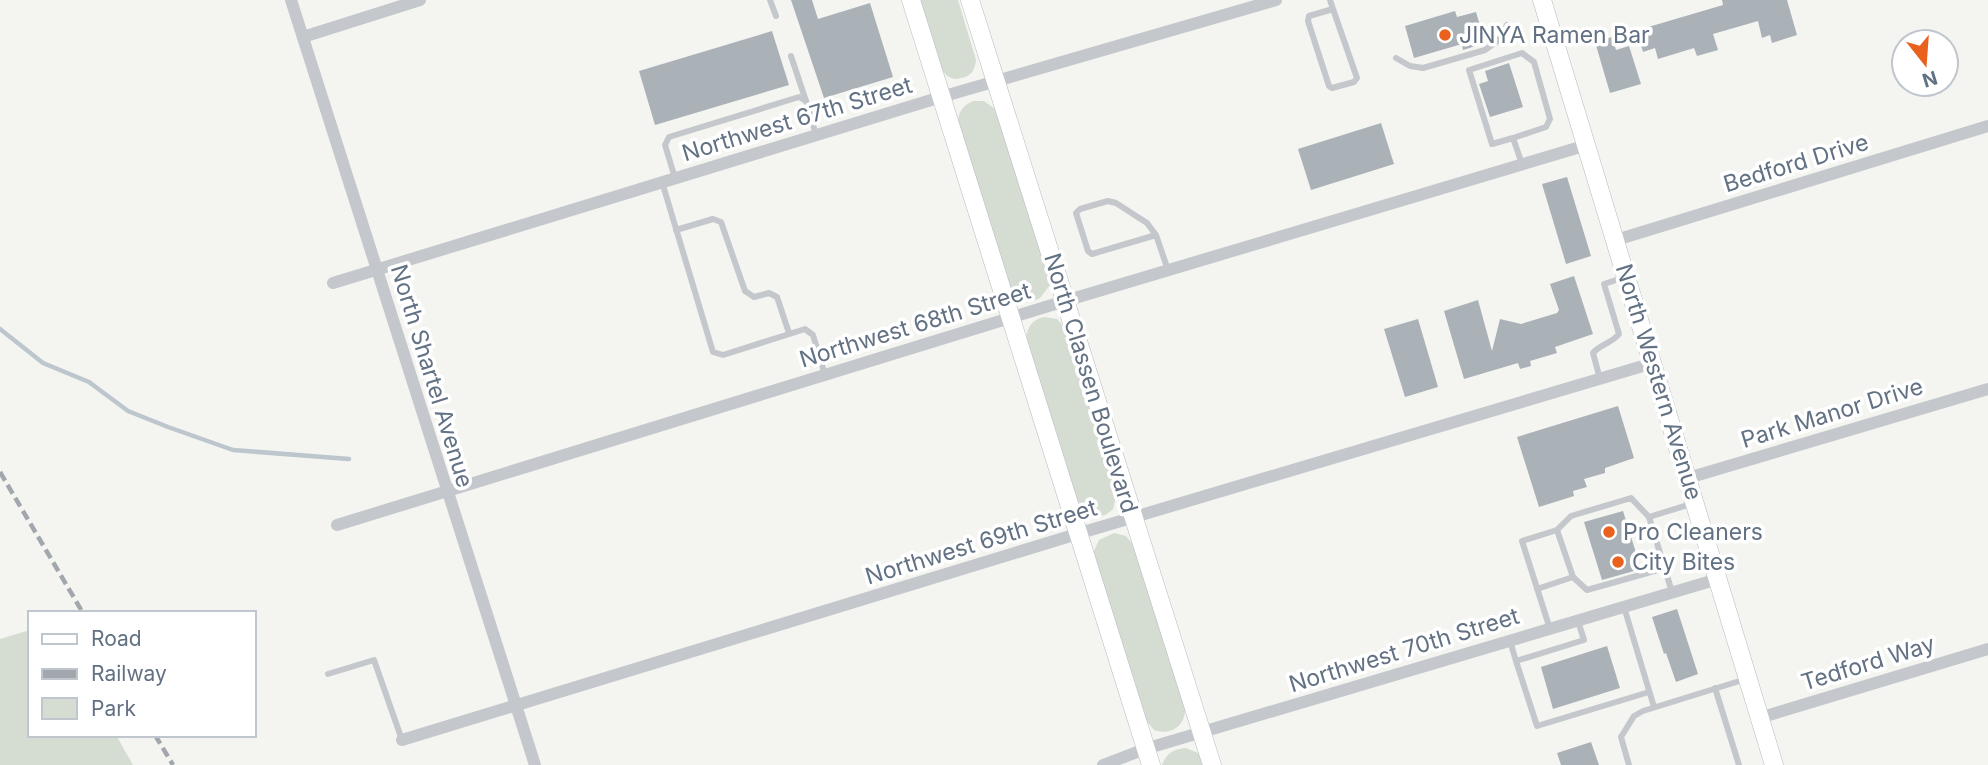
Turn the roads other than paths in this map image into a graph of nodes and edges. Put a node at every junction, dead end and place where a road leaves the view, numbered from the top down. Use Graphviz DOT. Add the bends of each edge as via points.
graph roads {
  1 [pos="291,0"];
  2 [pos="420,0"];
  3 [pos="771,0"];
  4 [pos="911,0"];
  5 [pos="971,0"];
  6 [pos="1275,0"];
  7 [pos="1330,0"];
  8 [pos="1544,0"];
  9 [pos="1333,9"];
  10 [pos="776,16"];
  11 [pos="1507,25"];
  12 [pos="303,37"];
  13 [pos="791,56"];
  14 [pos="1396,58"];
  15 [pos="996,81"];
  16 [pos="941,97"];
  17 [pos="806,101"];
  18 [pos="1988,127"];
  19 [pos="816,135"];
  20 [pos="1513,138"];
  21 [pos="1587,145"];
  22 [pos="1521,164"];
  23 [pos="676,178"];
  24 [pos="662,182"];
  25 [pos="676,230"];
  26 [pos="1156,235"];
  27 [pos="1616,240"];
  28 [pos="377,269"];
  29 [pos="1168,270"];
  30 [pos="1627,276"];
  31 [pos="333,283"];
  32 [pos="1065,301"];
  33 [pos="1011,318"];
  34 [pos="789,333"];
  35 [pos="1653,363"];
  36 [pos="825,375"];
  37 [pos="1600,379"];
  38 [pos="1988,389"];
  39 [pos="1688,478"];
  40 [pos="446,490"];
  41 [pos="1695,503"];
  42 [pos="1649,517"];
  43 [pos="1133,518"];
  44 [pos="337,525"];
  45 [pos="1558,530"];
  46 [pos="1077,534"];
  47 [pos="1665,568"];
  48 [pos="1573,578"];
  49 [pos="1718,579"];
  50 [pos="1537,589"];
  51 [pos="1672,593"];
  52 [pos="1624,607"];
  53 [pos="1578,621"];
  54 [pos="1550,629"];
  55 [pos="1510,641"];
  56 [pos="1988,649"];
  57 [pos="1516,661"];
  58 [pos="328,674"];
  59 [pos="1748,678"];
  60 [pos="1715,688"];
  61 [pos="1649,692"];
  62 [pos="516,705"];
  63 [pos="1654,707"];
  64 [pos="1759,718"];
  65 [pos="1201,732"];
  66 [pos="402,740"];
  67 [pos="1148,757"];
  68 [pos="535,765"];
  69 [pos="1103,765"];
  70 [pos="1212,765"];
  71 [pos="1629,765"];
  72 [pos="1739,765"];
  73 [pos="1774,765"];
  1 -- 12 [label="street, North Shartel Avenue"];
  2 -- 12 [label="street"];
  3 -- 10 [label="lane"];
  4 -- 16 [label="street"];
  5 -- 15 [label="street, North Classen Boulevard"];
  6 -- 15 [label="street, Northwest 67th Street"];
  7 -- 9 [label="lane"];
  8 -- 21 [label="street, North Western Avenue"];
  9 -- 9 [label="lane" via="1357,78 1332,88 1308,21 1310,16"];
  11 -- 14 [label="lane" via="1499,40 1485,50 1423,68"];
  12 -- 28 [label="street, North Shartel Avenue"];
  13 -- 17 [label="lane"];
  15 -- 16 [label="street, Northwest 67th Street"];
  15 -- 32 [label="street, North Classen Boulevard"];
  16 -- 19 [label="street, Northwest 67th Street"];
  16 -- 33 [label="street"];
  17 -- 19 [label="lane"];
  17 -- 23 [label="lane" via="799,97 669,137 665,145"];
  18 -- 27 [label="street, Bedford Drive"];
  19 -- 23 [label="street, Northwest 67th Street"];
  20 -- 20 [label="lane" via="1546,127 1550,119 1534,62 1522,54 1469,70 1492,144"];
  20 -- 22 [label="lane"];
  21 -- 22 [label="street, Northwest 68th Street"];
  21 -- 27 [label="street, North Western Avenue"];
  22 -- 29 [label="street, Northwest 68th Street"];
  23 -- 24 [label="street, Northwest 67th Street"];
  24 -- 25 [label="lane"];
  24 -- 28 [label="street, Northwest 67th Street"];
  25 -- 34 [label="lane" via="713,219 721,222 746,291 754,297 769,293 777,297"];
  25 -- 34 [label="lane" via="713,352 723,355"];
  26 -- 26 [label="lane" via="1147,223 1116,203 1108,201 1076,213 1092,254"];
  26 -- 29 [label="lane"];
  27 -- 30 [label="street, North Western Avenue"];
  28 -- 31 [label="street, Northwest 67th Street"];
  28 -- 40 [label="street, North Shartel Avenue"];
  29 -- 32 [label="street, Northwest 68th Street"];
  30 -- 35 [label="street, North Western Avenue"];
  30 -- 37 [label="lane" via="1604,284 1619,334 1593,353"];
  32 -- 33 [label="street, Northwest 68th Street"];
  32 -- 43 [label="street, North Classen Boulevard"];
  33 -- 36 [label="street, Northwest 68th Street"];
  33 -- 46 [label="street"];
  34 -- 36 [label="lane" via="810,330"];
  35 -- 37 [label="street, Northwest 69th Street"];
  35 -- 39 [label="street, North Western Avenue"];
  36 -- 40 [label="street, Northwest 68th Street"];
  37 -- 43 [label="street, Northwest 69th Street"];
  38 -- 39 [label="street, Park Manor Drive"];
  39 -- 41 [label="street, North Western Avenue"];
  40 -- 44 [label="street, Northwest 68th Street"];
  40 -- 62 [label="street, North Shartel Avenue"];
  41 -- 42 [label="lane"];
  41 -- 49 [label="street, North Western Avenue"];
  42 -- 45 [label="lane" via="1630,498 1571,516"];
  42 -- 47 [label="lane"];
  43 -- 46 [label="street, Northwest 69th Street"];
  43 -- 65 [label="street, North Classen Boulevard"];
  45 -- 48 [label="lane"];
  45 -- 50 [label="lane" via="1522,541"];
  46 -- 62 [label="street, Northwest 69th Street"];
  46 -- 67 [label="street"];
  47 -- 48 [label="lane" via="1587,590"];
  47 -- 51 [label="lane"];
  48 -- 50 [label="lane"];
  49 -- 51 [label="street, Northwest 70th Street"];
  49 -- 59 [label="street, North Western Avenue"];
  50 -- 54 [label="lane"];
  51 -- 52 [label="street, Northwest 70th Street"];
  52 -- 53 [label="street, Northwest 70th Street"];
  52 -- 61 [label="lane"];
  53 -- 54 [label="street, Northwest 70th Street"];
  53 -- 57 [label="lane" via="1584,640"];
  54 -- 55 [label="street, Northwest 70th Street"];
  55 -- 57 [label="lane"];
  55 -- 65 [label="street, Northwest 70th Street"];
  56 -- 64 [label="street, Tedford Way"];
  57 -- 61 [label="lane" via="1536,726"];
  58 -- 66 [label="lane" via="374,660"];
  59 -- 60 [label="lane"];
  59 -- 64 [label="street, North Western Avenue"];
  60 -- 63 [label="lane"];
  60 -- 72 [label="lane"];
  61 -- 63 [label="lane"];
  62 -- 66 [label="street, Northwest 69th Street"];
  62 -- 68 [label="street, North Shartel Avenue"];
  63 -- 71 [label="lane" via="1634,716 1621,737"];
  64 -- 73 [label="street, North Western Avenue"];
  65 -- 67 [label="street, Northwest 70th Street"];
  65 -- 70 [label="street, North Classen Boulevard"];
  67 -- 69 [label="street, Northwest 70th Street"];
}
